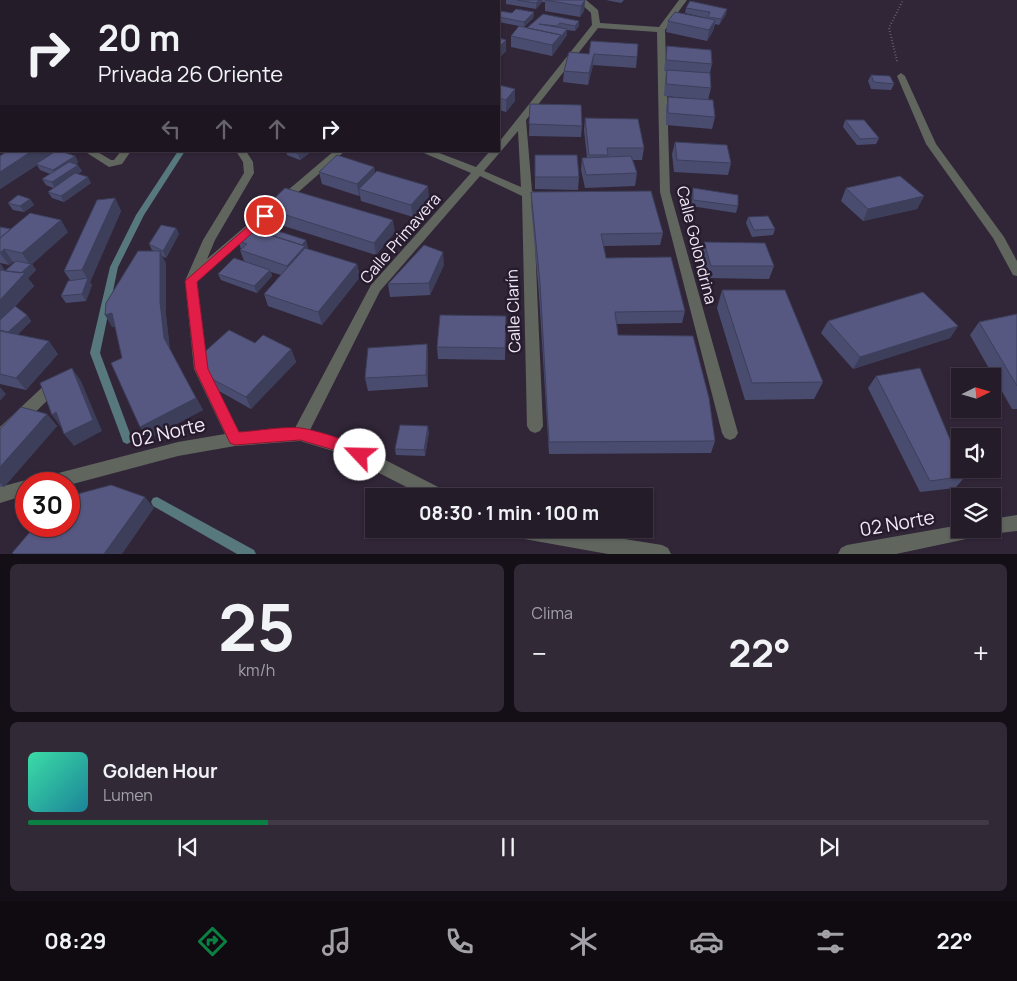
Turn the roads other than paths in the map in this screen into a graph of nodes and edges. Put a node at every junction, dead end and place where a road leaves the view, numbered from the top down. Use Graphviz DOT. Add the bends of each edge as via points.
graph roads {
  1 [pos="581,0"];
  2 [pos="683,0"];
  3 [pos="596,25"];
  4 [pos="661,30"];
  5 [pos="901,76"];
  6 [pos="522,121"];
  7 [pos="500,148"];
  8 [pos="91,152"];
  9 [pos="125,152"];
  10 [pos="242,152"];
  11 [pos="339,152"];
  12 [pos="427,152"];
  13 [pos="496,152"];
  14 [pos="479,172"];
  15 [pos="527,194"];
  16 [pos="547,194"];
  17 [pos="1017,272"];
  18 [pos="191,281"];
  19 [pos="62,378"];
  20 [pos="535,426"];
  21 [pos="730,433"];
  22 [pos="300,434"];
  23 [pos="0,437"];
  24 [pos="235,439"];
  25 [pos="80,474"];
  26 [pos="424,488"];
  27 [pos="15,491"];
  28 [pos="0,494"];
  29 [pos="1017,523"];
  30 [pos="1001,526"];
  31 [pos="951,535"];
  32 [pos="567,538"];
  33 [pos="662,554"];
  34 [pos="847,554"];
  1 -- 3 [label="street" via="595,12"];
  2 -- 4 [label="street"];
  3 -- 4 [label="street"];
  3 -- 6 [label="street, Calle Primavera"];
  4 -- 21 [label="street, Calle Golondrina" via="660,192"];
  5 -- 17 [label="street" via="931,144 998,237"];
  6 -- 7 [label="street, Calle Primavera"];
  6 -- 15 [label="street, Calle Clarín"];
  8 -- 9 [label="street" via="109,164 118,162"];
  10 -- 18 [label="street" via="248,162 249,173 209,240"];
  11 -- 18 [label="street"];
  12 -- 14 [label="street"];
  13 -- 14 [label="street, Calle Primavera"];
  14 -- 15 [label="street"];
  14 -- 22 [label="street, Calle Primavera" via="375,288"];
  15 -- 16 [label="street"];
  15 -- 20 [label="street, Calle Clarín"];
  18 -- 24 [label="street" via="201,369"];
  19 -- 23 [label="street"];
  22 -- 24 [label="street, 02 Norte"];
  22 -- 26 [label="street, 02 Norte" via="344,447"];
  24 -- 25 [label="street, 02 Norte" via="178,449"];
  27 -- 28 [label="street"];
  29 -- 30 [label="street"];
  31 -- 34 [label="street, 02 Norte"];
  32 -- 33 [label="street"];
}
